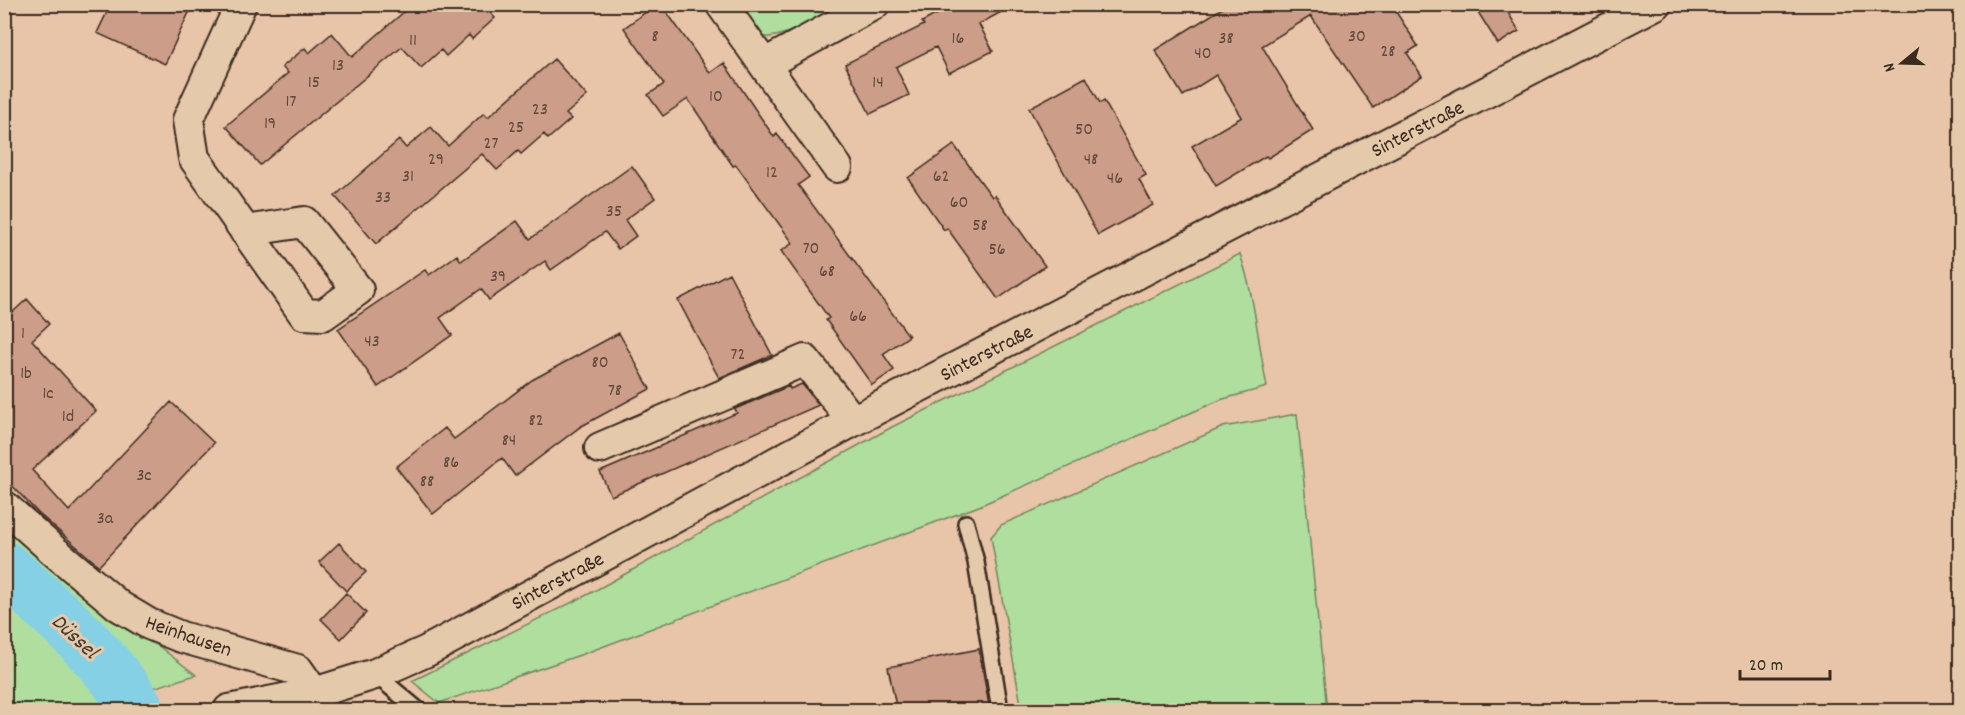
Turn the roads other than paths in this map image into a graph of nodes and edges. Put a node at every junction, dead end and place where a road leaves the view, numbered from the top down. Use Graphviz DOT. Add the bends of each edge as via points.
graph roads {
  1 [pos="241,4"];
  2 [pos="721,4"];
  3 [pos="874,4"];
  4 [pos="1656,4"];
  5 [pos="765,64"];
  6 [pos="837,167"];
  7 [pos="245,231"];
  8 [pos="852,421"];
  9 [pos="600,448"];
  10 [pos="4,506"];
  11 [pos="966,523"];
  12 [pos="375,674"];
  13 [pos="314,693"];
  14 [pos="229,711"];
  15 [pos="418,711"];
  16 [pos="1000,711"];
  1 -- 7 [label="street" via="188,120 194,158"];
  2 -- 5 [label="street"];
  3 -- 5 [label="street"];
  4 -- 8 [label="street, Sinterstraße"];
  5 -- 6 [label="street"];
  8 -- 9 [label="street" via="806,360"];
  8 -- 12 [label="street, Sinterstraße" via="427,651"];
  10 -- 13 [label="street, Heinhausen" via="119,606 181,637 298,670"];
  11 -- 16 [label="lane"];
  12 -- 13 [label="street, Sinterstraße"];
  12 -- 15 [label="lane"];
  13 -- 14 [label="street"];
}
